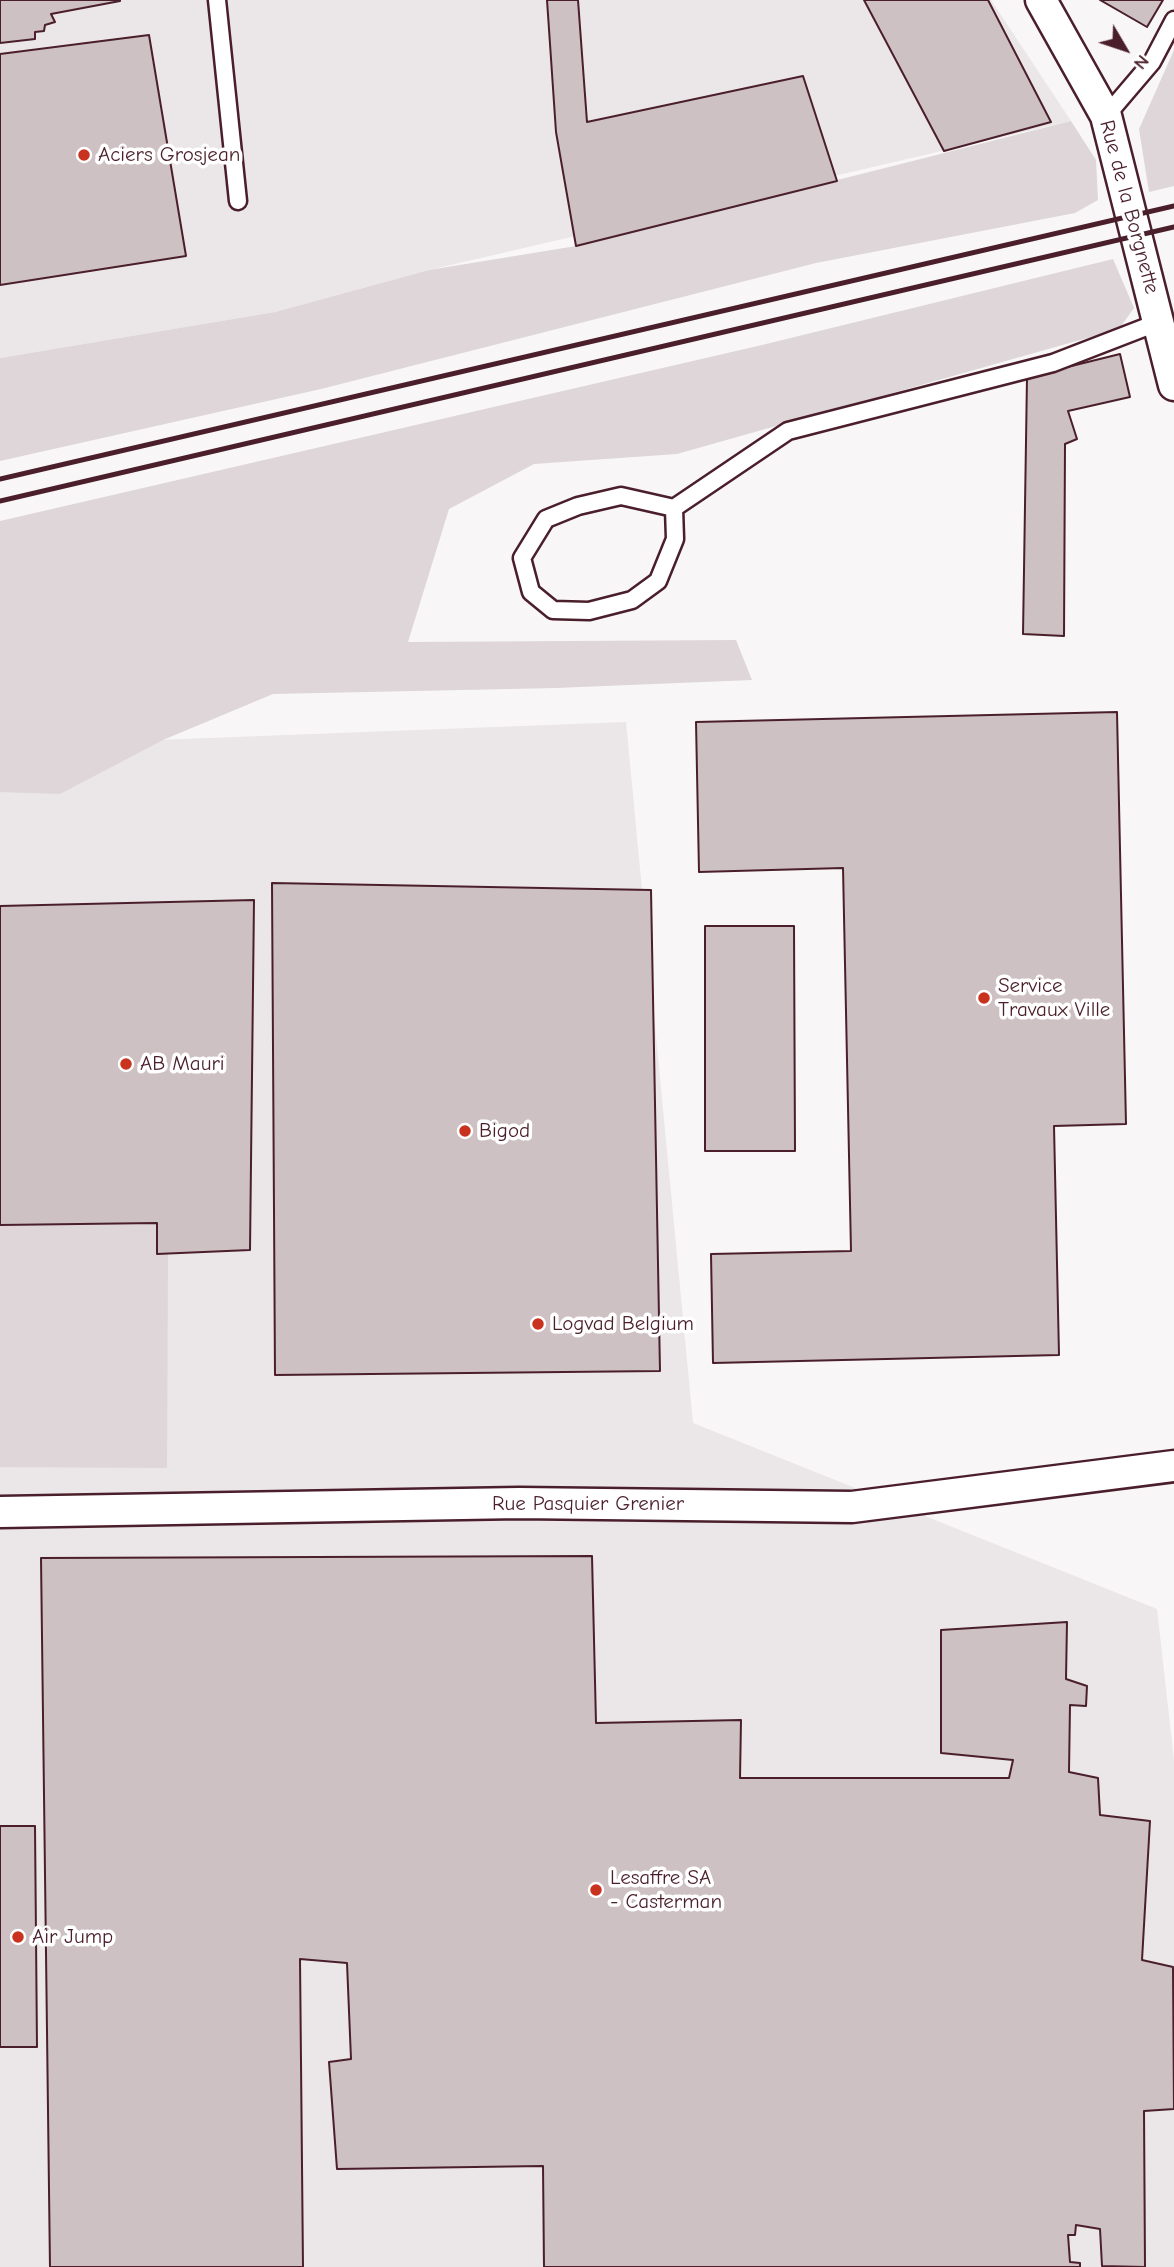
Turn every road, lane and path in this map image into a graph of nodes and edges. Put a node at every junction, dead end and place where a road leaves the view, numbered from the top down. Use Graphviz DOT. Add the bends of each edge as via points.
graph roads {
  1 [pos="217,0"];
  2 [pos="1041,0"];
  3 [pos="1174,20"];
  4 [pos="1106,116"];
  5 [pos="238,201"];
  6 [pos="1166,337"];
  7 [pos="1174,385"];
  8 [pos="674,508"];
  9 [pos="1174,1466"];
  10 [pos="0,1512"];
  1 -- 5 [label="lane"];
  2 -- 4 [label="street, Rue de la Borgnette"];
  3 -- 4 [label="lane" via="1152,62"];
  4 -- 6 [label="street, Rue de la Borgnette"];
  6 -- 7 [label="street, Rue de la Borgnette"];
  6 -- 8 [label="lane" via="788,431"];
  8 -- 8 [label="lane" via="621,496 546,519 522,558 531,592 553,610 589,611 632,600 658,581 675,539"];
  9 -- 10 [label="street, Rue Pasquier Grenier" via="852,1507 519,1503"];
}
